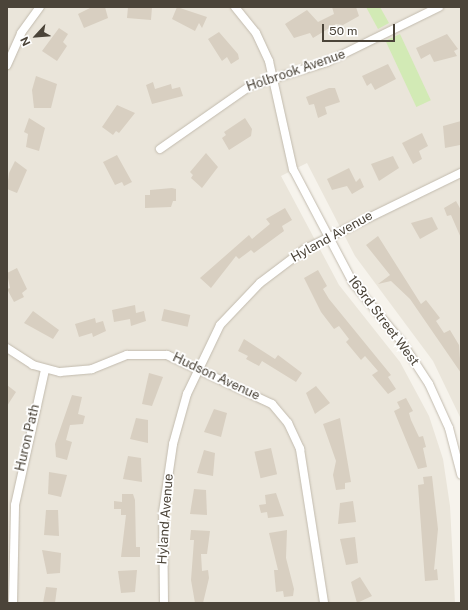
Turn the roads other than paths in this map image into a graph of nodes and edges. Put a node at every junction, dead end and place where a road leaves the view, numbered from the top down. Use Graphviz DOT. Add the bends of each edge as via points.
graph roads {
  1 [pos="40,7"];
  2 [pos="234,7"];
  3 [pos="439,7"];
  4 [pos="7,64"];
  5 [pos="273,78"];
  6 [pos="160,149"];
  7 [pos="461,173"];
  8 [pos="327,237"];
  9 [pos="7,348"];
  10 [pos="198,367"];
  11 [pos="45,370"];
  12 [pos="461,474"];
  13 [pos="11,504"];
  14 [pos="13,603"];
  15 [pos="164,603"];
  16 [pos="324,603"];
  1 -- 4 [label="street" via="21,32"];
  2 -- 5 [label="street, 163rd Street West" via="256,32"];
  3 -- 5 [label="street, Holbrook Avenue" via="339,57"];
  5 -- 6 [label="street, Holbrook Avenue" via="238,92"];
  5 -- 8 [label="street, 163rd Street West" via="288,154"];
  7 -- 8 [label="street, Hyland Avenue"];
  8 -- 10 [label="street, Hyland Avenue" via="283,264 241,300 220,325"];
  8 -- 12 [label="street, 163rd Street West" via="360,294 401,341 429,384 449,428"];
  9 -- 11 [label="street, Hudson Avenue"];
  10 -- 11 [label="street, Hudson Avenue" via="156,353 127,355 82,371"];
  10 -- 15 [label="street, Hyland Avenue" via="178,420 168,474 162,540"];
  10 -- 16 [label="street, Hudson Avenue" via="264,399 293,430 302,457"];
  11 -- 13 [label="street, Huron Path"];
  13 -- 14 [label="street, Huron Path"];
}
